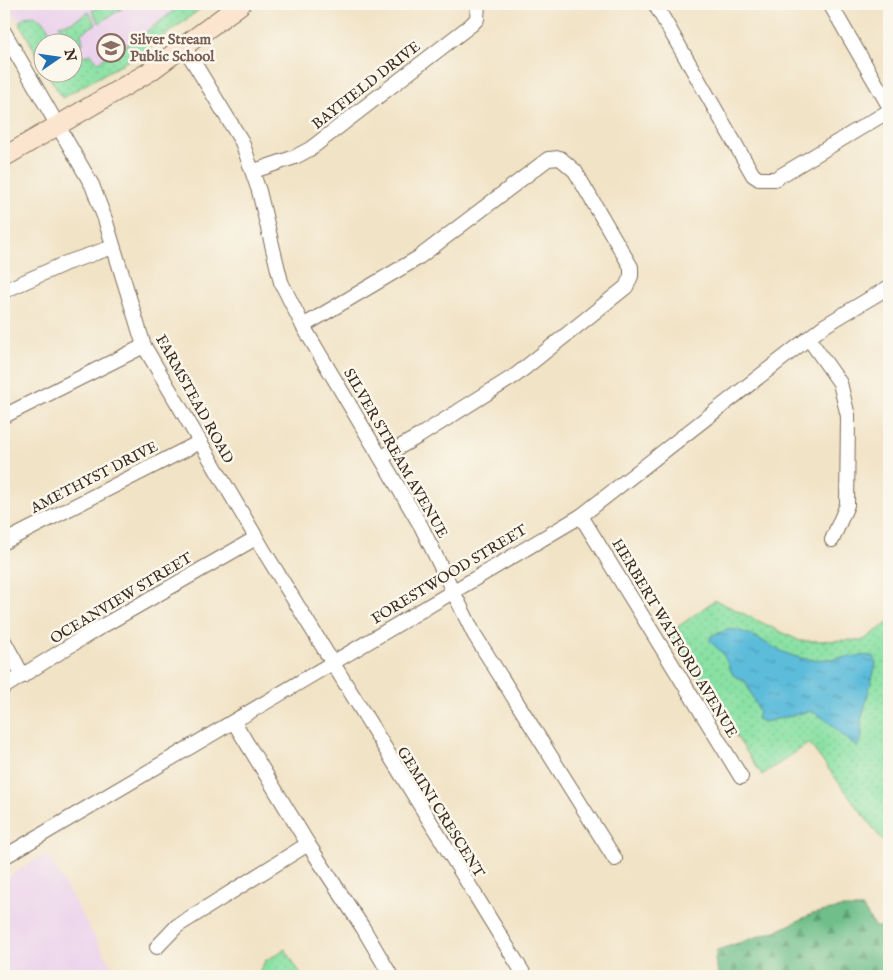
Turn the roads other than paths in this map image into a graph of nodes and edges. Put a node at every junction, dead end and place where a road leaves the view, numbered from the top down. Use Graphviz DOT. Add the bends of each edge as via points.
graph roads {
  1 [pos="241,4"];
  2 [pos="478,4"];
  3 [pos="655,4"];
  4 [pos="830,4"];
  5 [pos="4,32"];
  6 [pos="184,48"];
  7 [pos="889,106"];
  8 [pos="889,110"];
  9 [pos="57,127"];
  10 [pos="4,157"];
  11 [pos="254,171"];
  12 [pos="113,247"];
  13 [pos="889,287"];
  14 [pos="4,291"];
  15 [pos="302,326"];
  16 [pos="809,339"];
  17 [pos="144,346"];
  18 [pos="4,416"];
  19 [pos="200,442"];
  20 [pos="382,457"];
  21 [pos="581,516"];
  22 [pos="256,538"];
  23 [pos="832,540"];
  24 [pos="4,542"];
  25 [pos="452,590"];
  26 [pos="4,641"];
  27 [pos="332,663"];
  28 [pos="23,676"];
  29 [pos="4,687"];
  30 [pos="234,722"];
  31 [pos="741,777"];
  32 [pos="308,844"];
  33 [pos="4,857"];
  34 [pos="615,859"];
  35 [pos="157,947"];
  36 [pos="391,976"];
  37 [pos="525,976"];
  1 -- 6 [label="street"];
  2 -- 11 [label="street, BAYFIELD DRIVE" via="477,19 471,25 322,140 295,157"];
  3 -- 8 [label="street" via="740,155 759,179 775,179"];
  4 -- 7 [label="street"];
  5 -- 9 [label="street, FARMSTEAD ROAD"];
  6 -- 9 [label="street"];
  6 -- 11 [label="street, SILVER STREAM AVENUE" via="238,136"];
  9 -- 10 [label="street"];
  9 -- 12 [label="street, FARMSTEAD ROAD" via="92,185"];
  11 -- 15 [label="street, SILVER STREAM AVENUE" via="281,282"];
  12 -- 14 [label="street" via="66,262"];
  12 -- 17 [label="street, FARMSTEAD ROAD"];
  13 -- 16 [label="street, FORESTWOOD STREET" via="824,326"];
  15 -- 20 [label="street, SILVER STREAM AVENUE"];
  15 -- 20 [label="street" via="418,258 548,159 560,158 575,171 631,267 626,287 516,375"];
  16 -- 21 [label="street, FORESTWOOD STREET"];
  16 -- 23 [label="street" via="840,383 848,416 847,505"];
  17 -- 18 [label="street"];
  17 -- 19 [label="street, FARMSTEAD ROAD"];
  19 -- 22 [label="street, FARMSTEAD ROAD"];
  19 -- 24 [label="street, AMETHYST DRIVE"];
  20 -- 25 [label="street, SILVER STREAM AVENUE"];
  21 -- 25 [label="street, FORESTWOOD STREET"];
  21 -- 31 [label="street, HERBERT WATFORD AVENUE"];
  22 -- 27 [label="street, FARMSTEAD ROAD"];
  22 -- 28 [label="street, OCEANVIEW STREET" via="92,632"];
  25 -- 27 [label="street, FORESTWOOD STREET"];
  25 -- 34 [label="street, SILVER STREAM AVENUE" via="474,634"];
  26 -- 28 [label="street"];
  27 -- 30 [label="street, FORESTWOOD STREET"];
  27 -- 37 [label="street, GEMINI CRESCENT"];
  28 -- 29 [label="street, OCEANVIEW STREET"];
  30 -- 32 [label="street"];
  30 -- 33 [label="street, FORESTWOOD STREET"];
  32 -- 35 [label="street" via="177,926"];
  32 -- 36 [label="street"];
}
